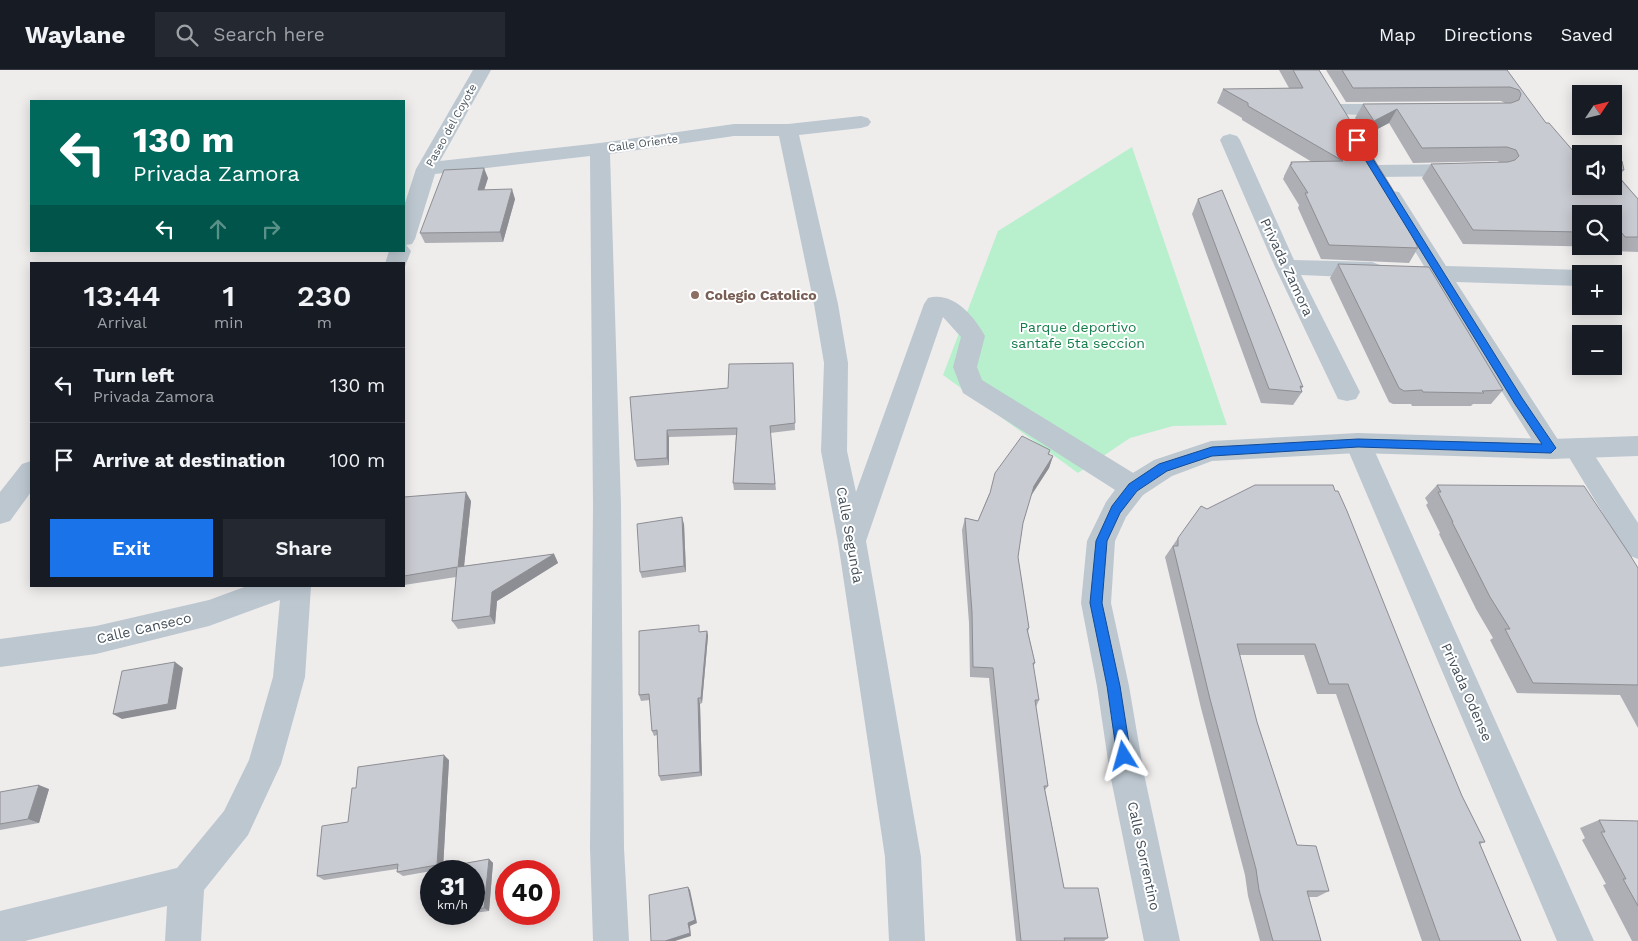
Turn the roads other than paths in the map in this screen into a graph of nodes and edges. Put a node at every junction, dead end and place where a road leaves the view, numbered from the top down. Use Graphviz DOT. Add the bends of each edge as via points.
graph roads {
  1 [pos="482,70"];
  2 [pos="1415,110"];
  3 [pos="861,122"];
  4 [pos="788,130"];
  5 [pos="1353,133"];
  6 [pos="1230,140"];
  7 [pos="600,149"];
  8 [pos="426,169"];
  9 [pos="1488,169"];
  10 [pos="405,236"];
  11 [pos="1286,266"];
  12 [pos="1440,274"];
  13 [pos="1572,278"];
  14 [pos="1347,392"];
  15 [pos="1358,443"];
  16 [pos="1638,446"];
  17 [pos="1564,449"];
  18 [pos="30,473"];
  19 [pos="1133,488"];
  20 [pos="0,513"];
  21 [pos="852,542"];
  22 [pos="1638,547"];
  23 [pos="281,587"];
  24 [pos="296,587"];
  25 [pos="0,653"];
  26 [pos="188,883"];
  27 [pos="0,929"];
  28 [pos="183,941"];
  29 [pos="611,941"];
  30 [pos="907,941"];
  31 [pos="1162,941"];
  32 [pos="1576,941"];
  1 -- 8 [label="street, Paseo del Coyote"];
  2 -- 5 [label="street" via="1334,102"];
  3 -- 4 [label="street, Calle Oriente"];
  4 -- 7 [label="street, Calle Oriente" via="734,130"];
  4 -- 21 [label="street, Calle Segunda" via="836,363 834,451"];
  6 -- 11 [label="street, Privada Zamora"];
  7 -- 8 [label="street, Calle Oriente"];
  7 -- 29 [label="street" via="607,516 607,848"];
  8 -- 10 [label="street, Paseo del Coyote"];
  9 -- 12 [label="street" via="1371,163"];
  11 -- 12 [label="street"];
  11 -- 14 [label="street, Privada Zamora"];
  12 -- 13 [label="street"];
  12 -- 17 [label="street" via="1518,401"];
  15 -- 17 [label="street, Calle Sorrentino"];
  15 -- 19 [label="street, Calle Sorrentino" via="1212,451 1163,468"];
  15 -- 32 [label="street, Privada Odense"];
  16 -- 17 [label="street, Calle Sorrentino"];
  17 -- 22 [label="street"];
  18 -- 20 [label="street"];
  19 -- 21 [label="street" via="972,386 965,367 973,336 950,309 936,304"];
  19 -- 31 [label="street, Calle Sorrentino" via="1116,510 1101,541 1096,603"];
  21 -- 30 [label="street, Calle Segunda" via="903,857"];
  23 -- 25 [label="street, Calle Canseco" via="209,613 96,640"];
  24 -- 26 [label="street" via="289,677 264,764 236,822"];
  26 -- 27 [label="street"];
  26 -- 28 [label="street"];
}
